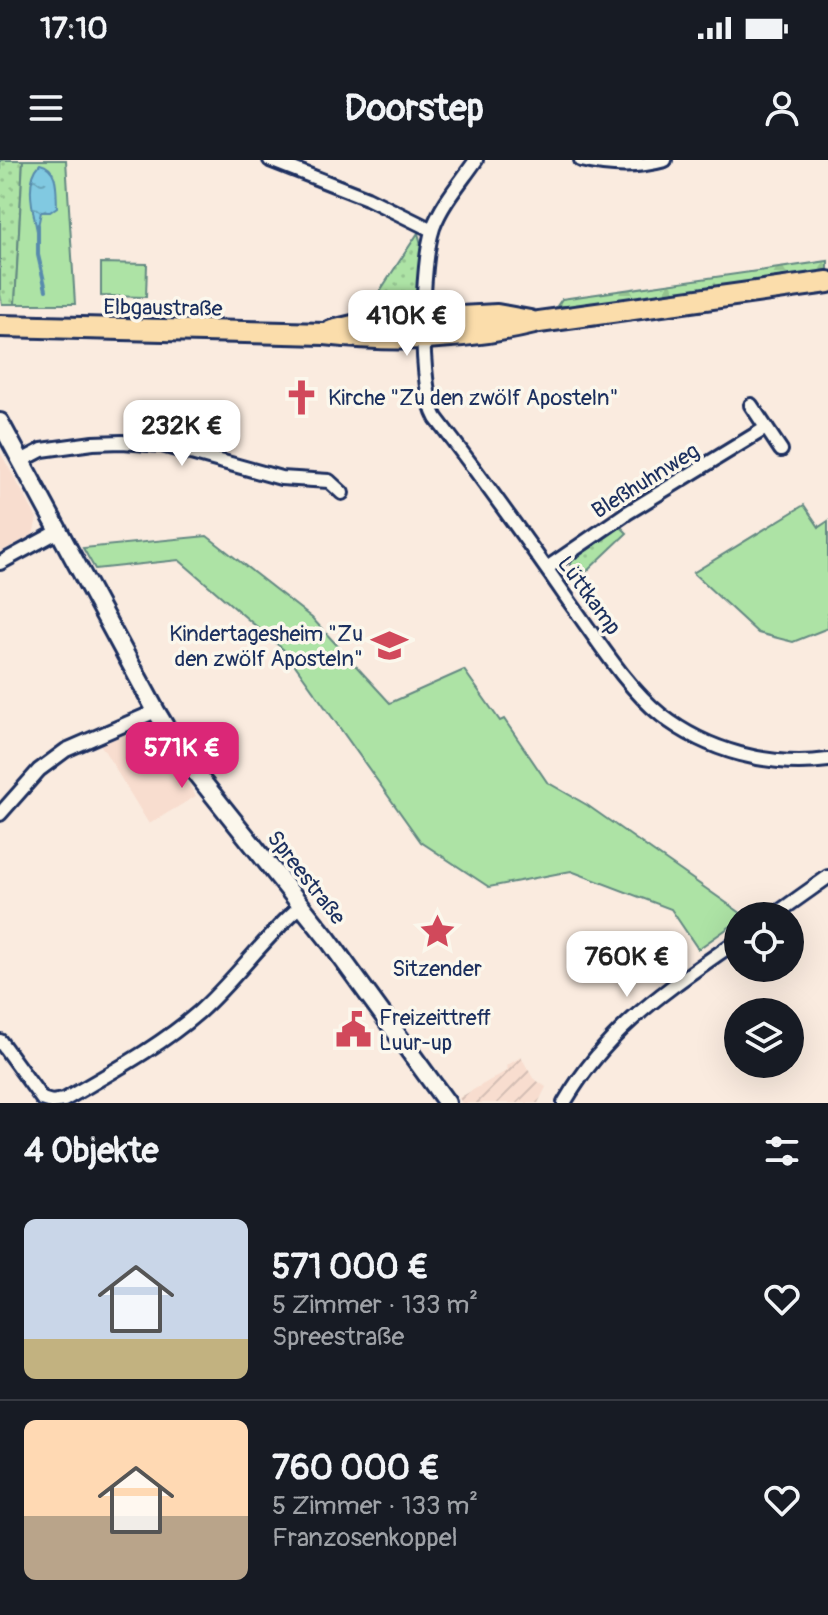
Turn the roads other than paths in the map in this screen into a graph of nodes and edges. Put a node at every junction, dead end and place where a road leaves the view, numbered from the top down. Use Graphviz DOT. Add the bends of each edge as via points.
graph roads {
  1 [pos="270,160"];
  2 [pos="476,160"];
  3 [pos="581,160"];
  4 [pos="665,160"];
  5 [pos="432,230"];
  6 [pos="828,282"];
  7 [pos="0,326"];
  8 [pos="425,328"];
  9 [pos="751,405"];
  10 [pos="0,422"];
  11 [pos="766,428"];
  12 [pos="781,450"];
  13 [pos="21,461"];
  14 [pos="342,493"];
  15 [pos="59,531"];
  16 [pos="0,563"];
  17 [pos="547,568"];
  18 [pos="156,711"];
  19 [pos="828,760"];
  20 [pos="0,814"];
  21 [pos="828,877"];
  22 [pos="793,902"];
  23 [pos="302,905"];
  24 [pos="724,950"];
  25 [pos="0,1041"];
  26 [pos="447,1103"];
  27 [pos="564,1103"];
  1 -- 5 [label="street"];
  2 -- 5 [label="street"];
  3 -- 4 [label="street" via="616,167"];
  5 -- 8 [label="street, Lüttkamp"];
  6 -- 8 [label="main road, Elbgaustraße" via="497,332"];
  7 -- 8 [label="main road, Elbgaustraße" via="325,334 359,323"];
  8 -- 17 [label="street, Lüttkamp" via="432,411"];
  9 -- 11 [label="street"];
  10 -- 13 [label="street, Spreestraße"];
  11 -- 12 [label="street"];
  11 -- 17 [label="street, Bleßhuhnweg"];
  13 -- 14 [label="street" via="42,450 80,444 162,445 281,478 329,481"];
  13 -- 15 [label="street, Spreestraße"];
  15 -- 16 [label="street"];
  15 -- 18 [label="street, Spreestraße"];
  17 -- 19 [label="street, Lüttkamp" via="633,687 662,716 743,755"];
  18 -- 20 [label="street" via="66,750 39,770"];
  18 -- 23 [label="street, Spreestraße" via="200,780"];
  21 -- 22 [label="street"];
  23 -- 25 [label="street" via="198,1012 64,1100 42,1099"];
  23 -- 26 [label="street, Spreestraße"];
  24 -- 27 [label="street" via="621,1028 592,1059"];
}
